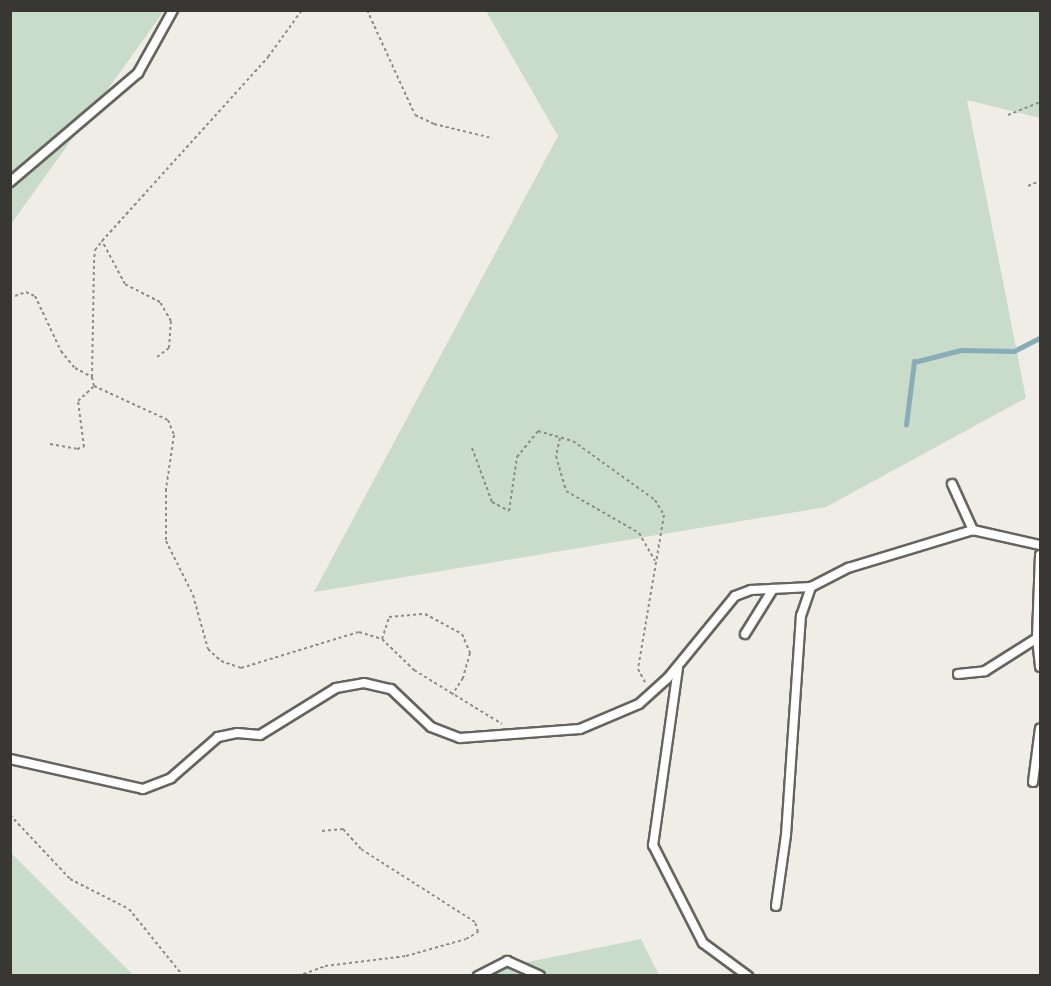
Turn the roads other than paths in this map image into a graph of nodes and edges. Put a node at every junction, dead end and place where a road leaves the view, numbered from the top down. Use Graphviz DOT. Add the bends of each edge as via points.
graph roads {
  1 [pos="173,10"];
  2 [pos="10,182"];
  3 [pos="952,484"];
  4 [pos="974,530"];
  5 [pos="1041,545"];
  6 [pos="1041,555"];
  7 [pos="811,587"];
  8 [pos="773,589"];
  9 [pos="1040,608"];
  10 [pos="745,634"];
  11 [pos="1037,638"];
  12 [pos="678,664"];
  13 [pos="1041,667"];
  14 [pos="958,674"];
  15 [pos="1041,728"];
  16 [pos="10,759"];
  17 [pos="1033,782"];
  18 [pos="776,906"];
  19 [pos="478,975"];
  20 [pos="540,975"];
  21 [pos="748,975"];
  1 -- 2 [label="lane" via="138,73"];
  3 -- 4 [label="lane"];
  4 -- 5 [label="lane"];
  4 -- 7 [label="lane" via="848,568"];
  6 -- 9 [label="lane"];
  7 -- 8 [label="lane"];
  7 -- 18 [label="lane" via="801,616 786,835"];
  8 -- 10 [label="lane"];
  8 -- 12 [label="lane" via="750,590 735,596"];
  9 -- 11 [label="lane"];
  11 -- 13 [label="lane"];
  11 -- 14 [label="lane" via="985,671"];
  12 -- 16 [label="lane" via="658,688 617,717 580,729 460,738 431,727 391,689 364,683 336,688 260,735 218,736 171,778 144,789"];
  12 -- 21 [label="lane" via="653,845 703,943"];
  15 -- 17 [label="lane"];
  19 -- 20 [label="lane" via="507,961"];
}
